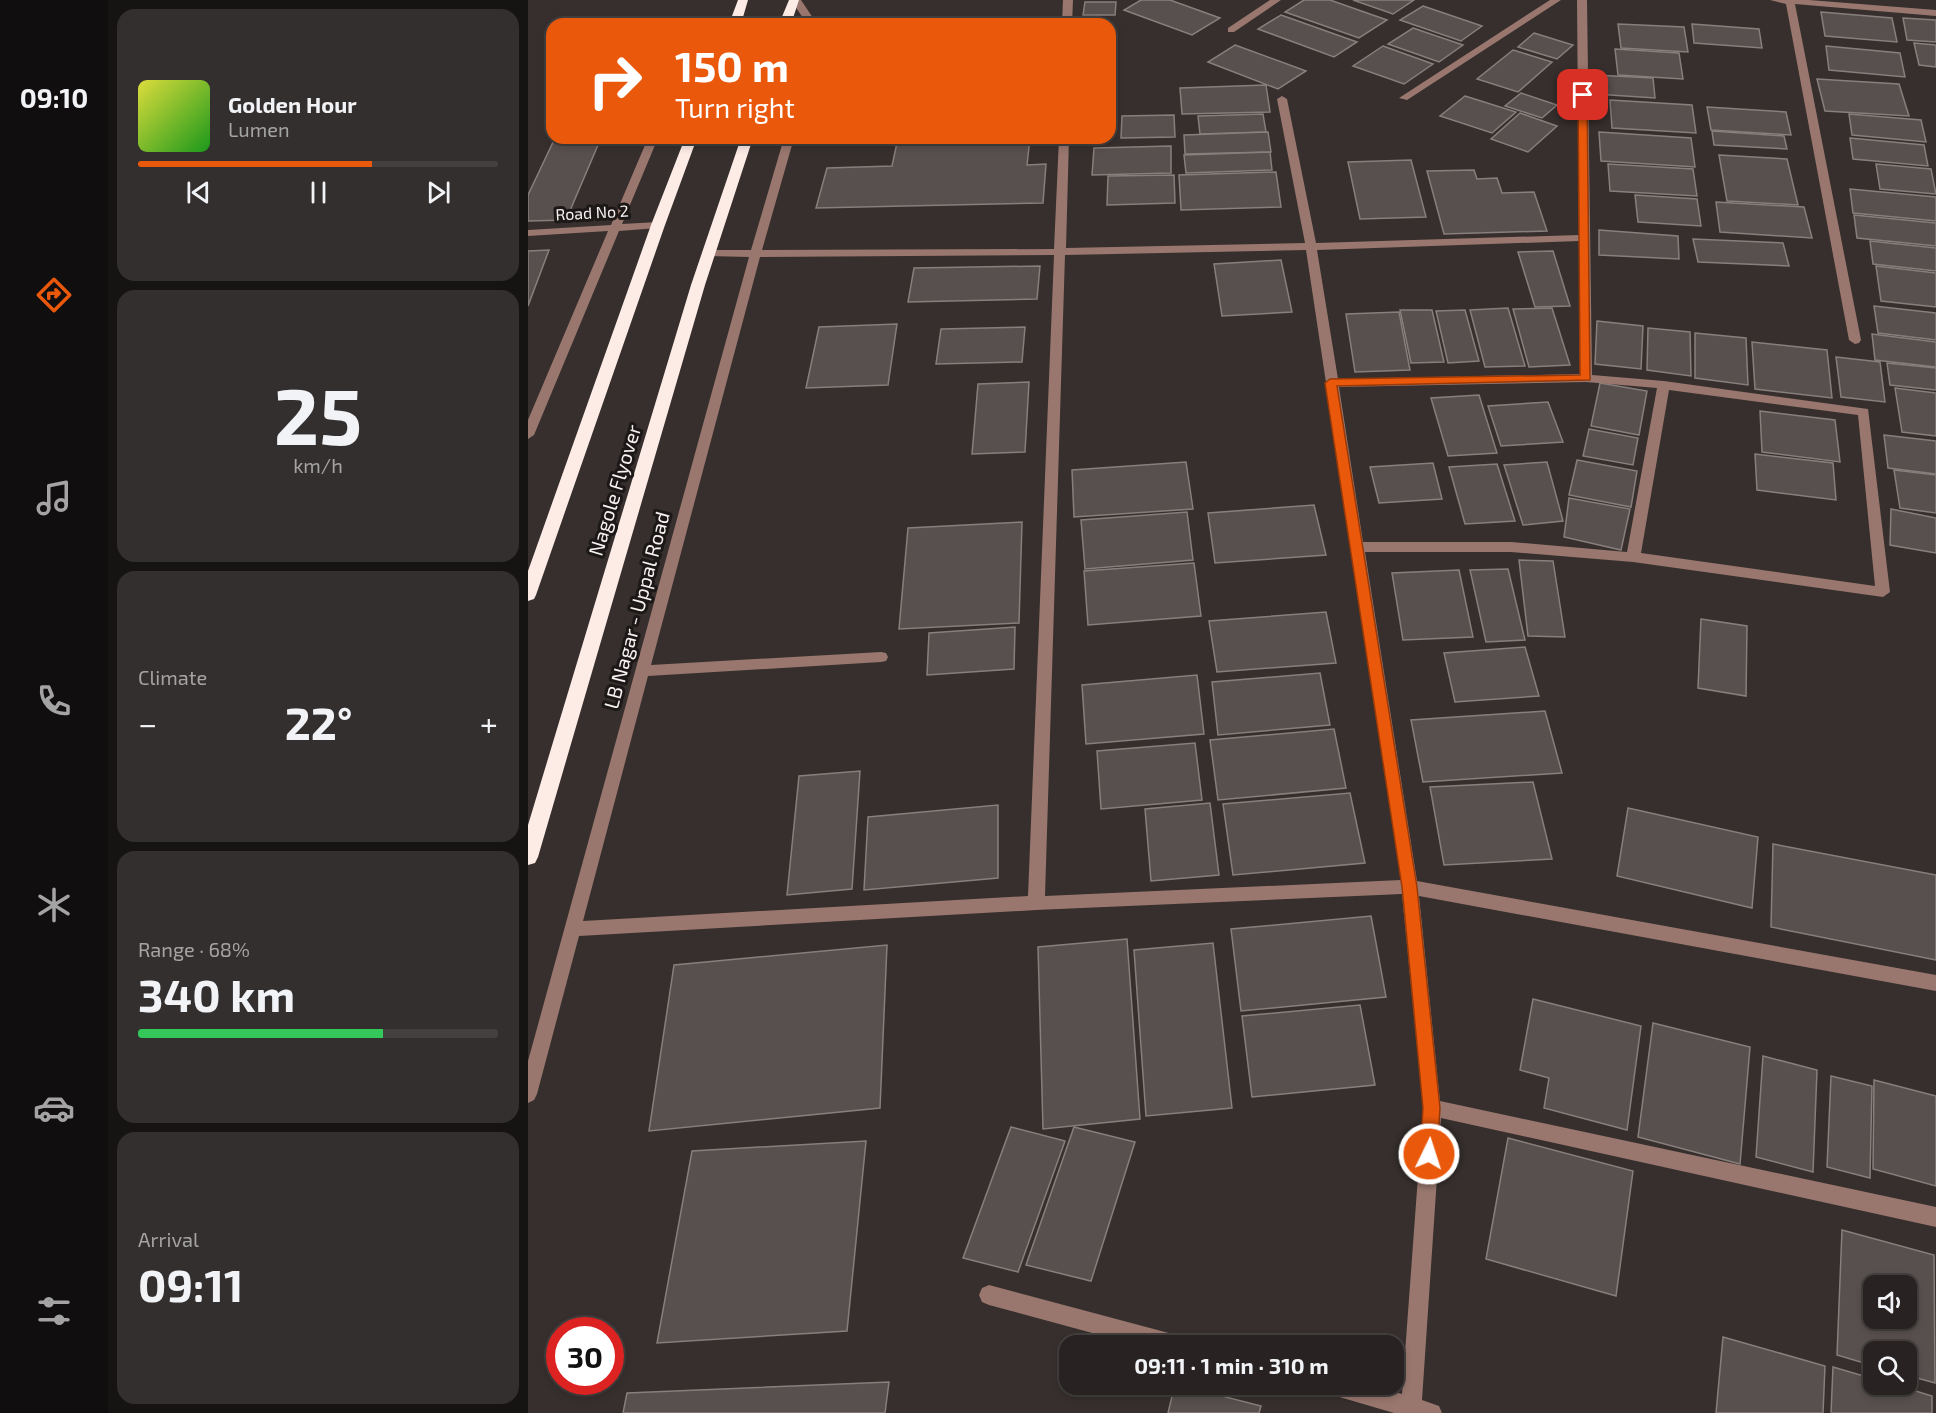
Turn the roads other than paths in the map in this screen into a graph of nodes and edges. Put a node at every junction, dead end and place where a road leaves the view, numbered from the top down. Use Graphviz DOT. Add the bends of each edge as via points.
graph roads {
  1 [pos="743,0"];
  2 [pos="795,0"];
  3 [pos="1068,0"];
  4 [pos="1276,0"];
  5 [pos="1556,0"];
  6 [pos="1582,0"];
  7 [pos="1774,0"];
  8 [pos="1790,2"];
  9 [pos="1936,13"];
  10 [pos="737,18"];
  11 [pos="788,18"];
  12 [pos="808,18"];
  13 [pos="1067,18"];
  14 [pos="1231,30"];
  15 [pos="1404,98"];
  16 [pos="1282,99"];
  17 [pos="651,144"];
  18 [pos="689,144"];
  19 [pos="745,144"];
  20 [pos="787,144"];
  21 [pos="1064,144"];
  22 [pos="658,225"];
  23 [pos="616,228"];
  24 [pos="528,233"];
  25 [pos="1584,238"];
  26 [pos="1311,247"];
  27 [pos="1060,252"];
  28 [pos="708,253"];
  29 [pos="755,254"];
  30 [pos="1855,340"];
  31 [pos="1586,378"];
  32 [pos="1330,383"];
  33 [pos="1664,385"];
  34 [pos="528,435"];
  35 [pos="1358,547"];
  36 [pos="1633,557"];
  37 [pos="528,595"];
  38 [pos="881,657"];
  39 [pos="644,671"];
  40 [pos="528,857"];
  41 [pos="1410,887"];
  42 [pos="1036,903"];
  43 [pos="572,929"];
  44 [pos="1936,983"];
  45 [pos="528,1094"];
  46 [pos="1432,1108"];
  47 [pos="1936,1217"];
  48 [pos="989,1295"];
  49 [pos="1139,1335"];
  50 [pos="1363,1395"];
  51 [pos="1418,1411"];
  1 -- 10 [label="highway"];
  2 -- 11 [label="highway"];
  2 -- 12 [label="street"];
  3 -- 13 [label="street"];
  4 -- 14 [label="street"];
  5 -- 15 [label="street"];
  6 -- 25 [label="street"];
  7 -- 8 [label="street"];
  8 -- 9 [label="street"];
  8 -- 30 [label="street"];
  16 -- 26 [label="street"];
  17 -- 23 [label="street"];
  18 -- 22 [label="highway"];
  19 -- 28 [label="highway, Nagole Flyover"];
  20 -- 29 [label="street, LB Nagar - Uppal Road"];
  21 -- 27 [label="street"];
  22 -- 23 [label="street, Road No 2"];
  22 -- 37 [label="highway"];
  23 -- 24 [label="street, Road No 2"];
  23 -- 34 [label="street"];
  25 -- 26 [label="street"];
  25 -- 31 [label="street"];
  26 -- 27 [label="street"];
  26 -- 32 [label="street"];
  27 -- 29 [label="street"];
  27 -- 42 [label="street"];
  28 -- 29 [label="street"];
  28 -- 40 [label="highway, Nagole Flyover"];
  29 -- 39 [label="street, LB Nagar - Uppal Road"];
  31 -- 32 [label="street"];
  31 -- 33 [label="street"];
  32 -- 35 [label="street"];
  33 -- 36 [label="street"];
  33 -- 36 [label="street" via="1864,411 1883,592"];
  35 -- 36 [label="street" via="1511,547"];
  35 -- 41 [label="street"];
  38 -- 39 [label="street"];
  39 -- 43 [label="street, LB Nagar - Uppal Road"];
  41 -- 42 [label="street"];
  41 -- 44 [label="street"];
  41 -- 46 [label="street"];
  42 -- 43 [label="street"];
  43 -- 45 [label="street, LB Nagar - Uppal Road"];
  46 -- 47 [label="street"];
  46 -- 51 [label="street"];
  48 -- 49 [label="street"];
  50 -- 51 [label="street"];
}
